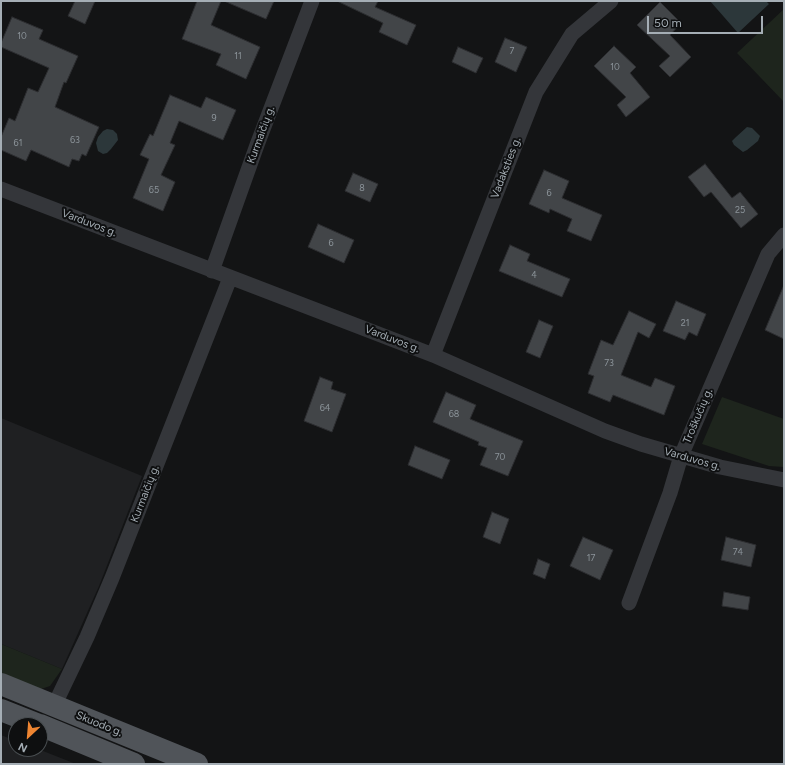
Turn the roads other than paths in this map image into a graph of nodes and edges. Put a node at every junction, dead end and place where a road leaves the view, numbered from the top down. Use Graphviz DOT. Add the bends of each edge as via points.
graph roads {
  1 [pos="312,1"];
  2 [pos="611,1"];
  3 [pos="1,189"];
  4 [pos="784,235"];
  5 [pos="212,271"];
  6 [pos="230,278"];
  7 [pos="433,355"];
  8 [pos="681,456"];
  9 [pos="784,480"];
  10 [pos="629,603"];
  11 [pos="1,684"];
  12 [pos="54,706"];
  13 [pos="1,710"];
  14 [pos="19,717"];
  15 [pos="48,728"];
  16 [pos="134,764"];
  17 [pos="197,764"];
  1 -- 5 [label="street, Kurmaičių g."];
  2 -- 7 [label="street, Vadaksties g." via="572,34 536,92"];
  3 -- 5 [label="street, Varduvos g."];
  4 -- 8 [label="street, Troškučių g." via="768,254"];
  5 -- 6 [label="street, Varduvos g."];
  6 -- 7 [label="street, Varduvos g."];
  6 -- 12 [label="street, Kurmaičių g." via="112,578"];
  7 -- 8 [label="street, Varduvos g." via="598,428"];
  8 -- 9 [label="street, Varduvos g."];
  8 -- 10 [label="street, Troškučių g."];
  11 -- 12 [label="main road, Skuodo g."];
  12 -- 17 [label="main road, Skuodo g."];
  13 -- 14 [label="main road"];
  15 -- 16 [label="main road"];
}
